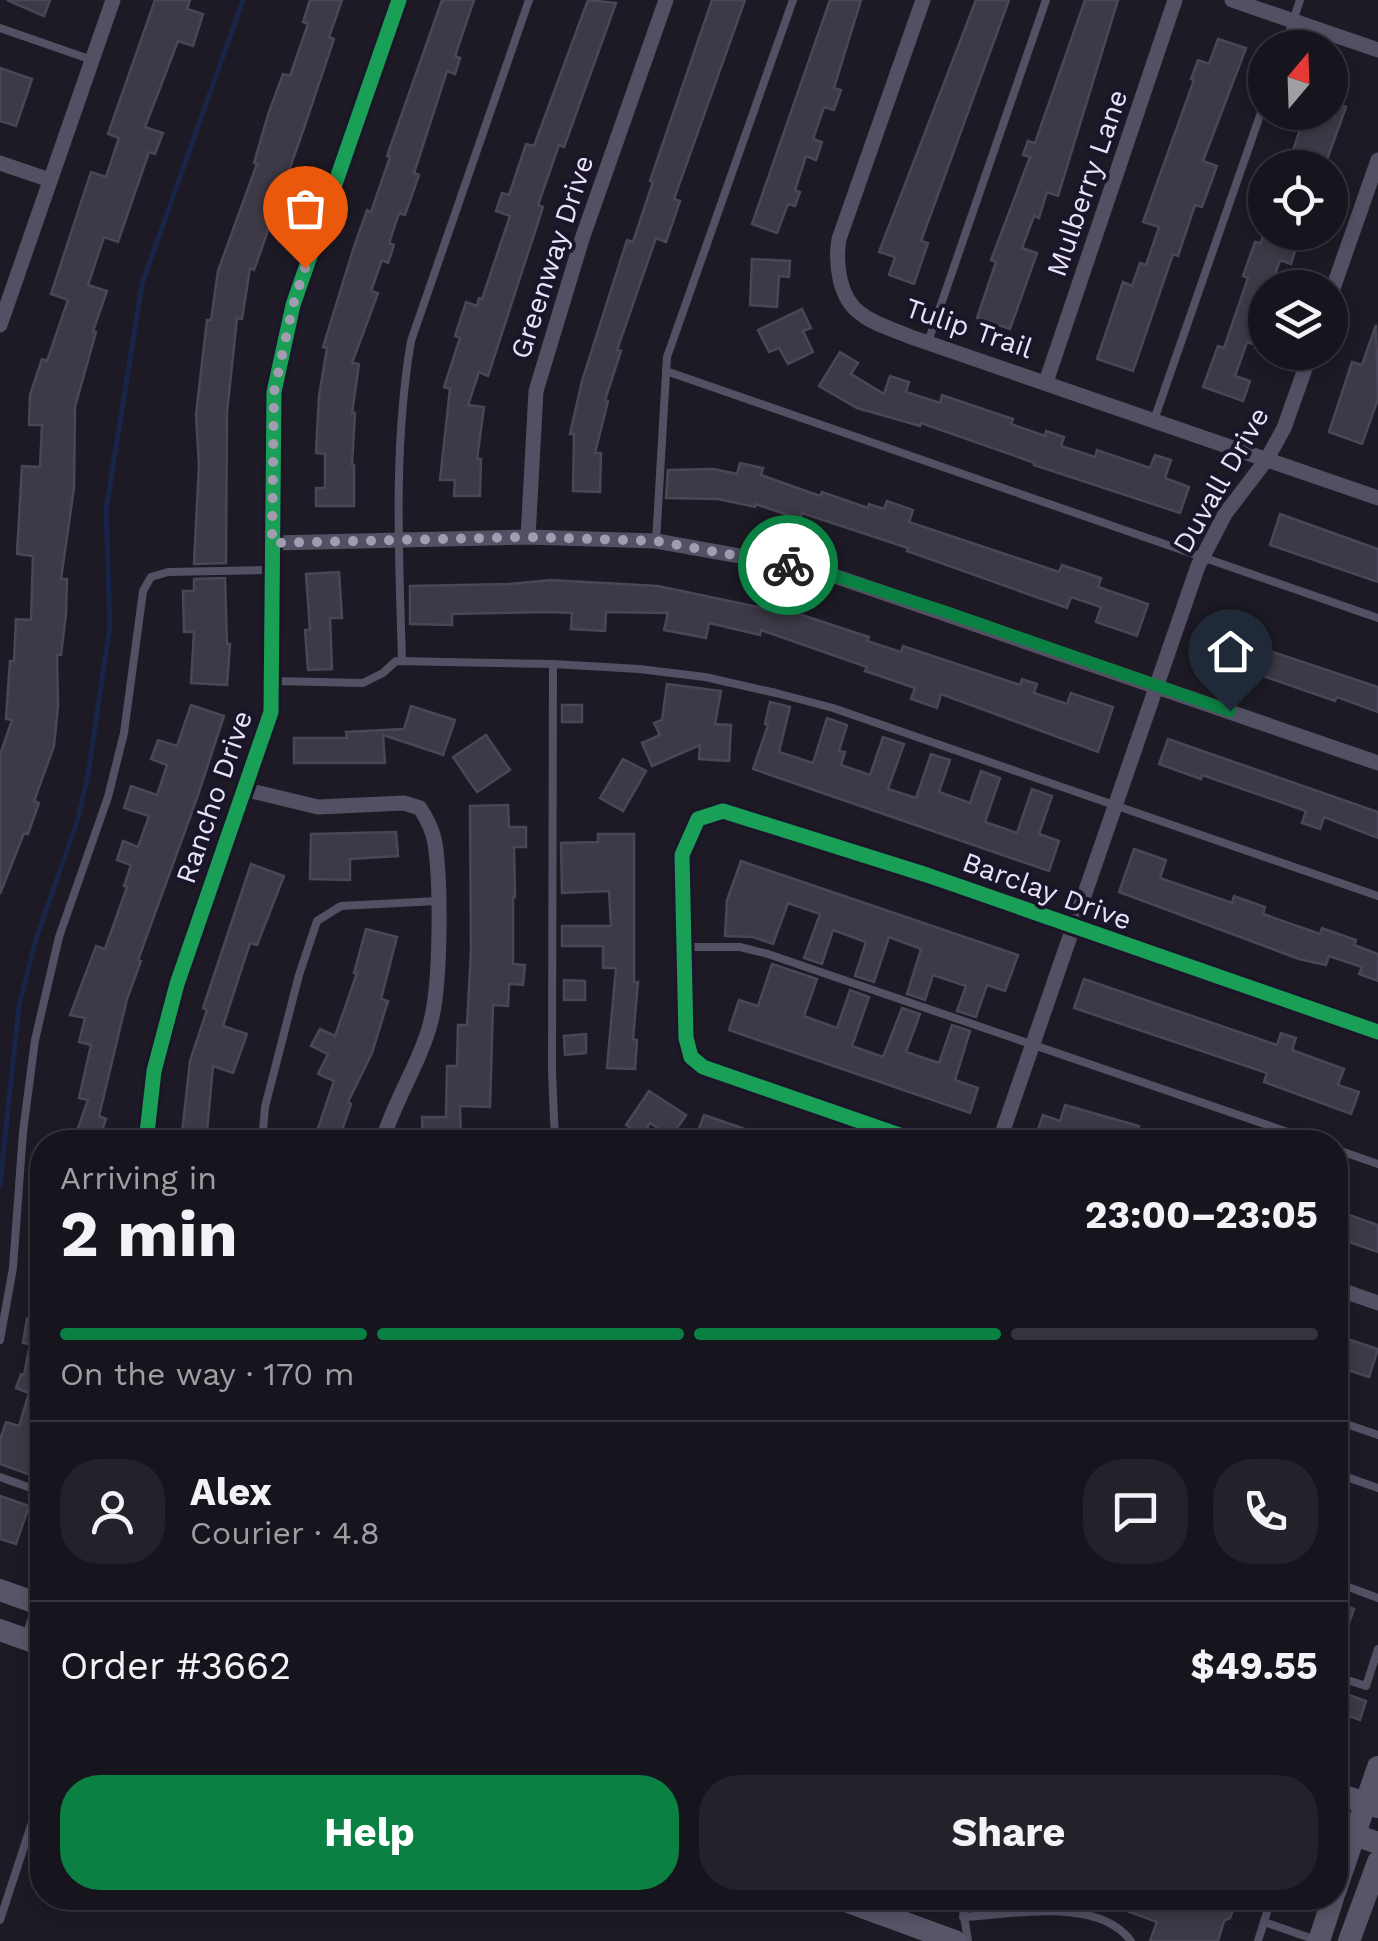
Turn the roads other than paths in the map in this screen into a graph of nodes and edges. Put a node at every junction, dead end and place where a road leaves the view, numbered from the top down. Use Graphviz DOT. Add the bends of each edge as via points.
graph roads {
  1 [pos="112,0"];
  2 [pos="399,0"];
  3 [pos="530,0"];
  4 [pos="666,0"];
  5 [pos="793,0"];
  6 [pos="923,0"];
  7 [pos="1046,0"];
  8 [pos="1175,0"];
  9 [pos="1232,0"];
  10 [pos="1300,0"];
  11 [pos="1293,21"];
  12 [pos="0,28"];
  13 [pos="1290,30"];
  14 [pos="1378,50"];
  15 [pos="92,60"];
  16 [pos="1255,130"];
  17 [pos="1378,160"];
  18 [pos="0,163"];
  19 [pos="50,180"];
  20 [pos="1340,270"];
  21 [pos="7,282"];
  22 [pos="0,325"];
  23 [pos="928,342"];
  24 [pos="1305,370"];
  25 [pos="666,371"];
  26 [pos="1046,382"];
  27 [pos="1154,420"];
  28 [pos="1267,460"];
  29 [pos="1378,498"];
  30 [pos="528,537"];
  31 [pos="398,540"];
  32 [pos="656,541"];
  33 [pos="272,543"];
  34 [pos="1202,558"];
  35 [pos="272,570"];
  36 [pos="1378,618"];
  37 [pos="402,662"];
  38 [pos="553,664"];
  39 [pos="273,681"];
  40 [pos="1156,685"];
  41 [pos="1378,762"];
  42 [pos="243,789"];
  43 [pos="1114,806"];
  44 [pos="1378,896"];
  45 [pos="437,901"];
  46 [pos="1073,927"];
  47 [pos="684,946"];
  48 [pos="1378,1032"];
  49 [pos="1032,1044"];
  50 [pos="147,1130"];
  51 [pos="264,1130"];
  52 [pos="386,1130"];
  53 [pos="554,1130"];
  54 [pos="886,1130"];
  55 [pos="1002,1130"];
  56 [pos="1282,1130"];
  57 [pos="1348,1154"];
  58 [pos="1378,1164"];
  59 [pos="1348,1292"];
  60 [pos="1378,1302"];
  61 [pos="0,1340"];
  62 [pos="1348,1425"];
  63 [pos="1378,1436"];
  64 [pos="0,1478"];
  65 [pos="1348,1478"];
  66 [pos="30,1488"];
  67 [pos="1378,1488"];
  68 [pos="1348,1587"];
  69 [pos="0,1590"];
  70 [pos="1378,1598"];
  71 [pos="30,1599"];
  72 [pos="0,1630"];
  73 [pos="30,1640"];
  74 [pos="1378,1649"];
  75 [pos="1348,1680"];
  76 [pos="1378,1766"];
  77 [pos="1371,1805"];
  78 [pos="1348,1828"];
  79 [pos="30,1829"];
  80 [pos="1348,1833"];
  81 [pos="1378,1843"];
  82 [pos="1378,1862"];
  83 [pos="869,1910"];
  84 [pos="962,1910"];
  85 [pos="1268,1910"];
  86 [pos="1329,1910"];
  87 [pos="963,1917"];
  88 [pos="0,1920"];
  89 [pos="1264,1922"];
  90 [pos="955,1941"];
  91 [pos="968,1941"];
  92 [pos="1131,1941"];
  93 [pos="1258,1941"];
  94 [pos="1318,1941"];
  95 [pos="1350,1941"];
  1 -- 15 [label="street"];
  2 -- 33 [label="street, Rancho Drive" via="293,305 274,392"];
  3 -- 31 [label="lane" via="411,340 402,391"];
  4 -- 30 [label="street, Greenway Drive" via="536,391"];
  5 -- 25 [label="lane"];
  6 -- 23 [label="street, Tulip Trail" via="837,252 841,285 858,313"];
  7 -- 23 [label="lane"];
  8 -- 26 [label="street, Mulberry Lane"];
  9 -- 11 [label="street"];
  10 -- 11 [label="lane"];
  11 -- 13 [label="lane"];
  11 -- 14 [label="street"];
  12 -- 15 [label="lane"];
  15 -- 19 [label="street"];
  16 -- 27 [label="lane"];
  17 -- 20 [label="street"];
  18 -- 19 [label="street"];
  19 -- 21 [label="street"];
  21 -- 22 [label="street"];
  23 -- 26 [label="street, Tulip Trail"];
  24 -- 28 [label="street, Duvall Drive"];
  25 -- 32 [label="lane"];
  25 -- 34 [label="lane"];
  26 -- 27 [label="street, Tulip Trail"];
  27 -- 28 [label="street, Tulip Trail"];
  28 -- 29 [label="street, Tulip Trail"];
  28 -- 34 [label="street, Duvall Drive" via="1225,514"];
  30 -- 31 [label="street"];
  30 -- 32 [label="street"];
  31 -- 33 [label="street"];
  31 -- 37 [label="lane"];
  32 -- 40 [label="street" via="817,570"];
  33 -- 35 [label="street, Rancho Drive"];
  34 -- 36 [label="lane"];
  34 -- 40 [label="street, Duvall Drive"];
  35 -- 39 [label="street, Rancho Drive"];
  35 -- 61 [label="lane" via="168,572 151,577 143,590 124,733 59,937 36,1040"];
  37 -- 38 [label="lane"];
  37 -- 39 [label="lane" via="363,683"];
  38 -- 43 [label="lane" via="672,673 776,693"];
  38 -- 53 [label="lane"];
  39 -- 42 [label="street, Rancho Drive" via="271,712"];
  40 -- 41 [label="street"];
  40 -- 43 [label="street, Duvall Drive"];
  42 -- 45 [label="street" via="318,807 420,808 435,841"];
  42 -- 50 [label="street, Rancho Drive" via="177,984 154,1071"];
  43 -- 44 [label="lane"];
  43 -- 46 [label="street, Duvall Drive"];
  45 -- 51 [label="lane" via="341,906 318,922 299,975"];
  45 -- 52 [label="street" via="431,1022"];
  46 -- 47 [label="street, Barclay Drive" via="724,811 698,819 682,854"];
  46 -- 48 [label="street, Barclay Drive"];
  46 -- 49 [label="street, Duvall Drive"];
  47 -- 49 [label="lane" via="768,954"];
  47 -- 54 [label="street" via="691,1056 703,1066"];
  49 -- 55 [label="street, Duvall Drive"];
  49 -- 56 [label="lane"];
  57 -- 58 [label="lane"];
  59 -- 60 [label="street"];
  62 -- 63 [label="lane"];
  64 -- 66 [label="lane"];
  65 -- 67 [label="lane"];
  68 -- 70 [label="lane"];
  69 -- 71 [label="main road"];
  72 -- 73 [label="main road"];
  74 -- 75 [label="lane" via="1366,1686"];
  76 -- 77 [label="main road"];
  77 -- 78 [label="main road"];
  79 -- 88 [label="lane"];
  80 -- 81 [label="main road"];
  82 -- 95 [label="main road"];
  83 -- 90 [label="main road"];
  84 -- 87 [label="lane"];
  85 -- 89 [label="lane"];
  86 -- 94 [label="main road"];
  87 -- 91 [label="lane"];
  87 -- 92 [label="lane" via="1080,1912 1120,1927"];
  89 -- 93 [label="lane"];
  89 -- 94 [label="lane"];
}
